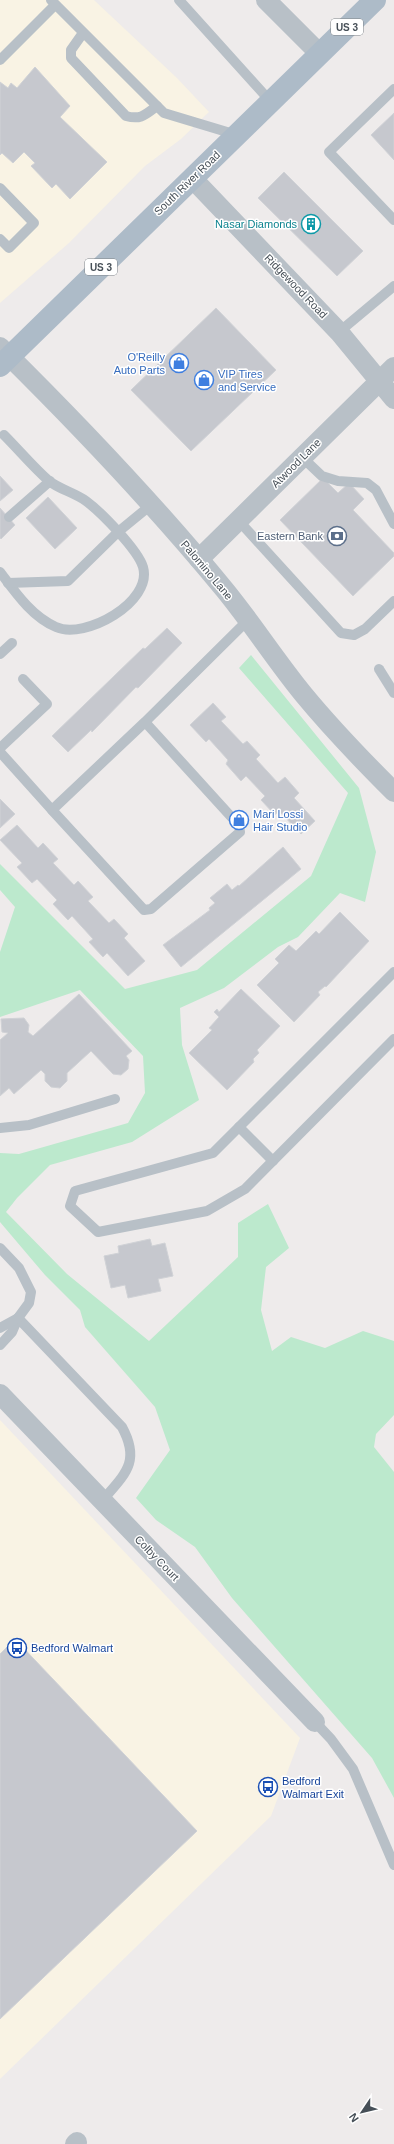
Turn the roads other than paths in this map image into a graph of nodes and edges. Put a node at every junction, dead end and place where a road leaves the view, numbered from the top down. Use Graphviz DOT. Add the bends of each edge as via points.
graph roads {
  1 [pos="179,0"];
  2 [pos="266,0"];
  3 [pos="375,0"];
  4 [pos="53,2"];
  5 [pos="83,32"];
  6 [pos="320,54"];
  7 [pos="0,60"];
  8 [pos="394,89"];
  9 [pos="271,102"];
  10 [pos="157,106"];
  11 [pos="237,135"];
  12 [pos="192,178"];
  13 [pos="0,188"];
  14 [pos="394,220"];
  15 [pos="0,239"];
  16 [pos="394,286"];
  17 [pos="339,332"];
  18 [pos="3,357"];
  19 [pos="387,373"];
  20 [pos="394,399"];
  21 [pos="4,435"];
  22 [pos="302,457"];
  23 [pos="50,481"];
  24 [pos="151,505"];
  25 [pos="9,517"];
  26 [pos="238,520"];
  27 [pos="394,524"];
  28 [pos="118,532"];
  29 [pos="199,559"];
  30 [pos="0,572"];
  31 [pos="8,583"];
  32 [pos="394,601"];
  33 [pos="248,620"];
  34 [pos="12,643"];
  35 [pos="0,654"];
  36 [pos="379,669"];
  37 [pos="22,679"];
  38 [pos="394,693"];
  39 [pos="145,722"];
  40 [pos="0,748"];
  41 [pos="0,752"];
  42 [pos="394,792"];
  43 [pos="52,810"];
  44 [pos="394,972"];
  45 [pos="394,1039"];
  46 [pos="115,1099"];
  47 [pos="239,1127"];
  48 [pos="0,1128"];
  49 [pos="273,1161"];
  50 [pos="0,1248"];
  51 [pos="18,1318"];
  52 [pos="0,1328"];
  53 [pos="0,1345"];
  54 [pos="0,1394"];
  55 [pos="102,1501"];
  56 [pos="315,1722"];
  57 [pos="394,1865"];
  1 -- 9 [label="lane"];
  2 -- 6 [label="street"];
  3 -- 6 [label="main road, South River Road / US 3"];
  4 -- 5 [label="lane"];
  4 -- 7 [label="lane"];
  5 -- 10 [label="lane"];
  5 -- 10 [label="lane" via="74,44 71,58 126,116 143,117"];
  6 -- 9 [label="main road, South River Road / US 3"];
  8 -- 14 [label="lane" via="329,152"];
  9 -- 11 [label="main road, South River Road / US 3"];
  10 -- 11 [label="lane" via="164,112"];
  11 -- 12 [label="main road, South River Road / US 3"];
  12 -- 17 [label="street, Ridgewood Road"];
  12 -- 18 [label="main road, South River Road / US 3"];
  13 -- 15 [label="lane" via="34,223 9,248"];
  16 -- 17 [label="lane"];
  17 -- 19 [label="street, Ridgewood Road"];
  18 -- 24 [label="street, Palomino Lane"];
  19 -- 20 [label="street, Ridgewood Road"];
  19 -- 22 [label="street, Atwood Lane"];
  21 -- 23 [label="lane"];
  22 -- 26 [label="street, Atwood Lane"];
  22 -- 27 [label="lane" via="322,476 338,482 367,483 376,490"];
  23 -- 25 [label="lane"];
  23 -- 28 [label="lane" via="87,502"];
  24 -- 28 [label="lane"];
  24 -- 29 [label="street, Palomino Lane"];
  26 -- 29 [label="street, Atwood Lane"];
  26 -- 32 [label="lane" via="341,633 354,635 365,629"];
  28 -- 31 [label="lane" via="68,581"];
  28 -- 31 [label="lane" via="143,567 144,579 140,590 128,603 104,622 75,629 57,628 42,620"];
  29 -- 33 [label="street, Palomino Lane"];
  30 -- 31 [label="lane"];
  33 -- 39 [label="lane"];
  33 -- 42 [label="street, Palomino Lane" via="304,695"];
  34 -- 35 [label="lane"];
  36 -- 38 [label="lane"];
  37 -- 40 [label="lane" via="47,704"];
  39 -- 43 [label="lane"];
  39 -- 43 [label="lane" via="235,821 240,832 151,909 144,910"];
  41 -- 43 [label="lane"];
  44 -- 47 [label="lane"];
  45 -- 49 [label="lane"];
  46 -- 48 [label="lane" via="29,1125"];
  47 -- 49 [label="lane"];
  47 -- 49 [label="lane" via="213,1153 74,1191 70,1206 98,1232 207,1211 245,1189"];
  50 -- 51 [label="lane" via="19,1268 31,1292 29,1303"];
  51 -- 52 [label="lane"];
  51 -- 53 [label="lane" via="12,1332"];
  51 -- 55 [label="lane" via="122,1427 129,1440 132,1454 130,1465"];
  54 -- 55 [label="street, Colby Court"];
  55 -- 56 [label="street, Colby Court"];
  56 -- 57 [label="lane" via="353,1769"];
}
